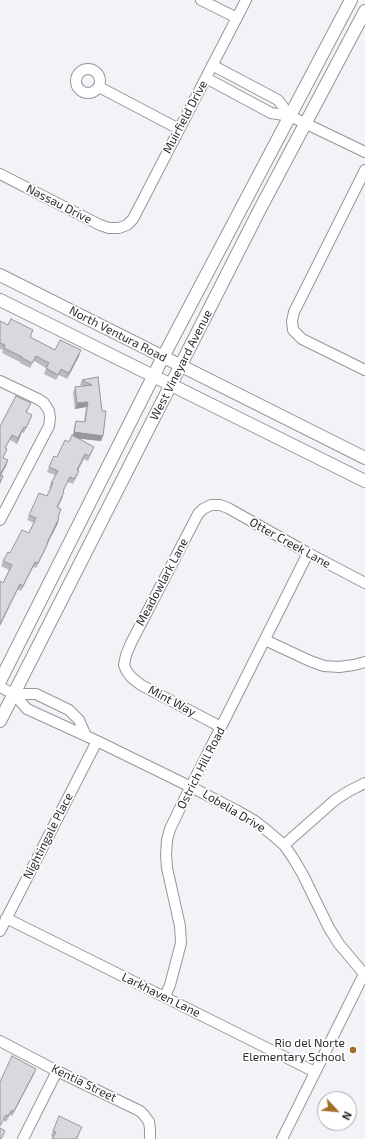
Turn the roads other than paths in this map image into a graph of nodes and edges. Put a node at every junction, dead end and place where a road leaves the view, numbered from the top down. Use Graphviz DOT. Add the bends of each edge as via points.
graph roads {
  1 [pos="201,0"];
  2 [pos="246,0"];
  3 [pos="351,0"];
  4 [pos="365,11"];
  5 [pos="236,18"];
  6 [pos="212,65"];
  7 [pos="206,78"];
  8 [pos="99,87"];
  9 [pos="290,116"];
  10 [pos="306,124"];
  11 [pos="179,129"];
  12 [pos="365,152"];
  13 [pos="365,170"];
  14 [pos="0,174"];
  15 [pos="119,228"];
  16 [pos="0,275"];
  17 [pos="0,300"];
  18 [pos="163,356"];
  19 [pos="181,366"];
  20 [pos="365,370"];
  21 [pos="153,376"];
  22 [pos="0,381"];
  23 [pos="170,385"];
  24 [pos="365,458"];
  25 [pos="365,481"];
  26 [pos="214,505"];
  27 [pos="0,520"];
  28 [pos="308,553"];
  29 [pos="365,583"];
  30 [pos="265,640"];
  31 [pos="365,662"];
  32 [pos="126,670"];
  33 [pos="0,681"];
  34 [pos="0,687"];
  35 [pos="14,694"];
  36 [pos="0,721"];
  37 [pos="221,727"];
  38 [pos="86,736"];
  39 [pos="97,741"];
  40 [pos="365,783"];
  41 [pos="191,787"];
  42 [pos="284,845"];
  43 [pos="6,918"];
  44 [pos="0,931"];
  45 [pos="364,974"];
  46 [pos="165,996"];
  47 [pos="0,1041"];
  48 [pos="57,1071"];
  49 [pos="315,1072"];
  50 [pos="23,1139"];
  51 [pos="150,1139"];
  52 [pos="282,1139"];
  1 -- 5 [label="street"];
  2 -- 5 [label="street, Muirfield Drive"];
  3 -- 9 [label="main road, West Vineyard Avenue"];
  4 -- 10 [label="main road, West Vineyard Avenue"];
  5 -- 6 [label="street, Muirfield Drive"];
  6 -- 7 [label="street, Muirfield Drive"];
  6 -- 9 [label="street" via="278,100"];
  7 -- 9 [label="street" via="271,113"];
  7 -- 11 [label="street, Muirfield Drive"];
  8 -- 11 [label="street"];
  9 -- 10 [label="street"];
  9 -- 18 [label="main road, West Vineyard Avenue"];
  10 -- 12 [label="street"];
  10 -- 19 [label="main road, West Vineyard Avenue"];
  11 -- 15 [label="street, Muirfield Drive" via="133,219"];
  13 -- 20 [label="street" via="294,312 292,321 293,330 302,339"];
  14 -- 15 [label="street, Nassau Drive" via="100,225"];
  16 -- 18 [label="main road, North Ventura Road"];
  17 -- 21 [label="main road, North Ventura Road"];
  18 -- 19 [label="main road, North Ventura Road"];
  18 -- 21 [label="main road, West Vineyard Avenue"];
  19 -- 23 [label="main road, West Vineyard Avenue"];
  19 -- 24 [label="main road, North Ventura Road"];
  21 -- 23 [label="main road, North Ventura Road"];
  21 -- 33 [label="main road, West Vineyard Avenue"];
  22 -- 27 [label="street" via="44,403 50,418 49,426"];
  23 -- 25 [label="main road, North Ventura Road"];
  23 -- 35 [label="main road, West Vineyard Avenue"];
  26 -- 28 [label="street, Otter Creek Lane" via="228,508"];
  26 -- 32 [label="street, Meadowlark Lane" via="198,514 131,643 124,665"];
  28 -- 29 [label="street, Otter Creek Lane"];
  28 -- 30 [label="street, Ostrich Hill Road"];
  30 -- 31 [label="street" via="324,666 339,667"];
  30 -- 37 [label="street, Ostrich Hill Road"];
  32 -- 37 [label="street, Mint Way" via="142,685"];
  34 -- 35 [label="street, Lobelia Drive"];
  35 -- 36 [label="main road, West Vineyard Avenue"];
  35 -- 38 [label="street, Lobelia Drive" via="27,709"];
  35 -- 38 [label="street, Lobelia Drive" via="36,694 69,710 79,720"];
  37 -- 41 [label="street, Ostrich Hill Road"];
  38 -- 39 [label="street, Lobelia Drive"];
  39 -- 41 [label="street, Lobelia Drive"];
  39 -- 43 [label="street, Nightingale Place"];
  40 -- 42 [label="street" via="334,800"];
  41 -- 42 [label="street, Lobelia Drive" via="254,821"];
  41 -- 46 [label="street, Ostrich Hill Road" via="167,840 167,868 180,926 181,943"];
  42 -- 45 [label="street, Lobelia Drive" via="303,875 329,928"];
  43 -- 44 [label="street, Nightingale Place"];
  43 -- 46 [label="street, Larkhaven Lane"];
  45 -- 49 [label="street"];
  46 -- 49 [label="street, Larkhaven Lane"];
  47 -- 48 [label="street, Kentia Street"];
  48 -- 50 [label="street"];
  48 -- 51 [label="street, Kentia Street" via="140,1111 149,1122"];
  49 -- 52 [label="street"];
}
